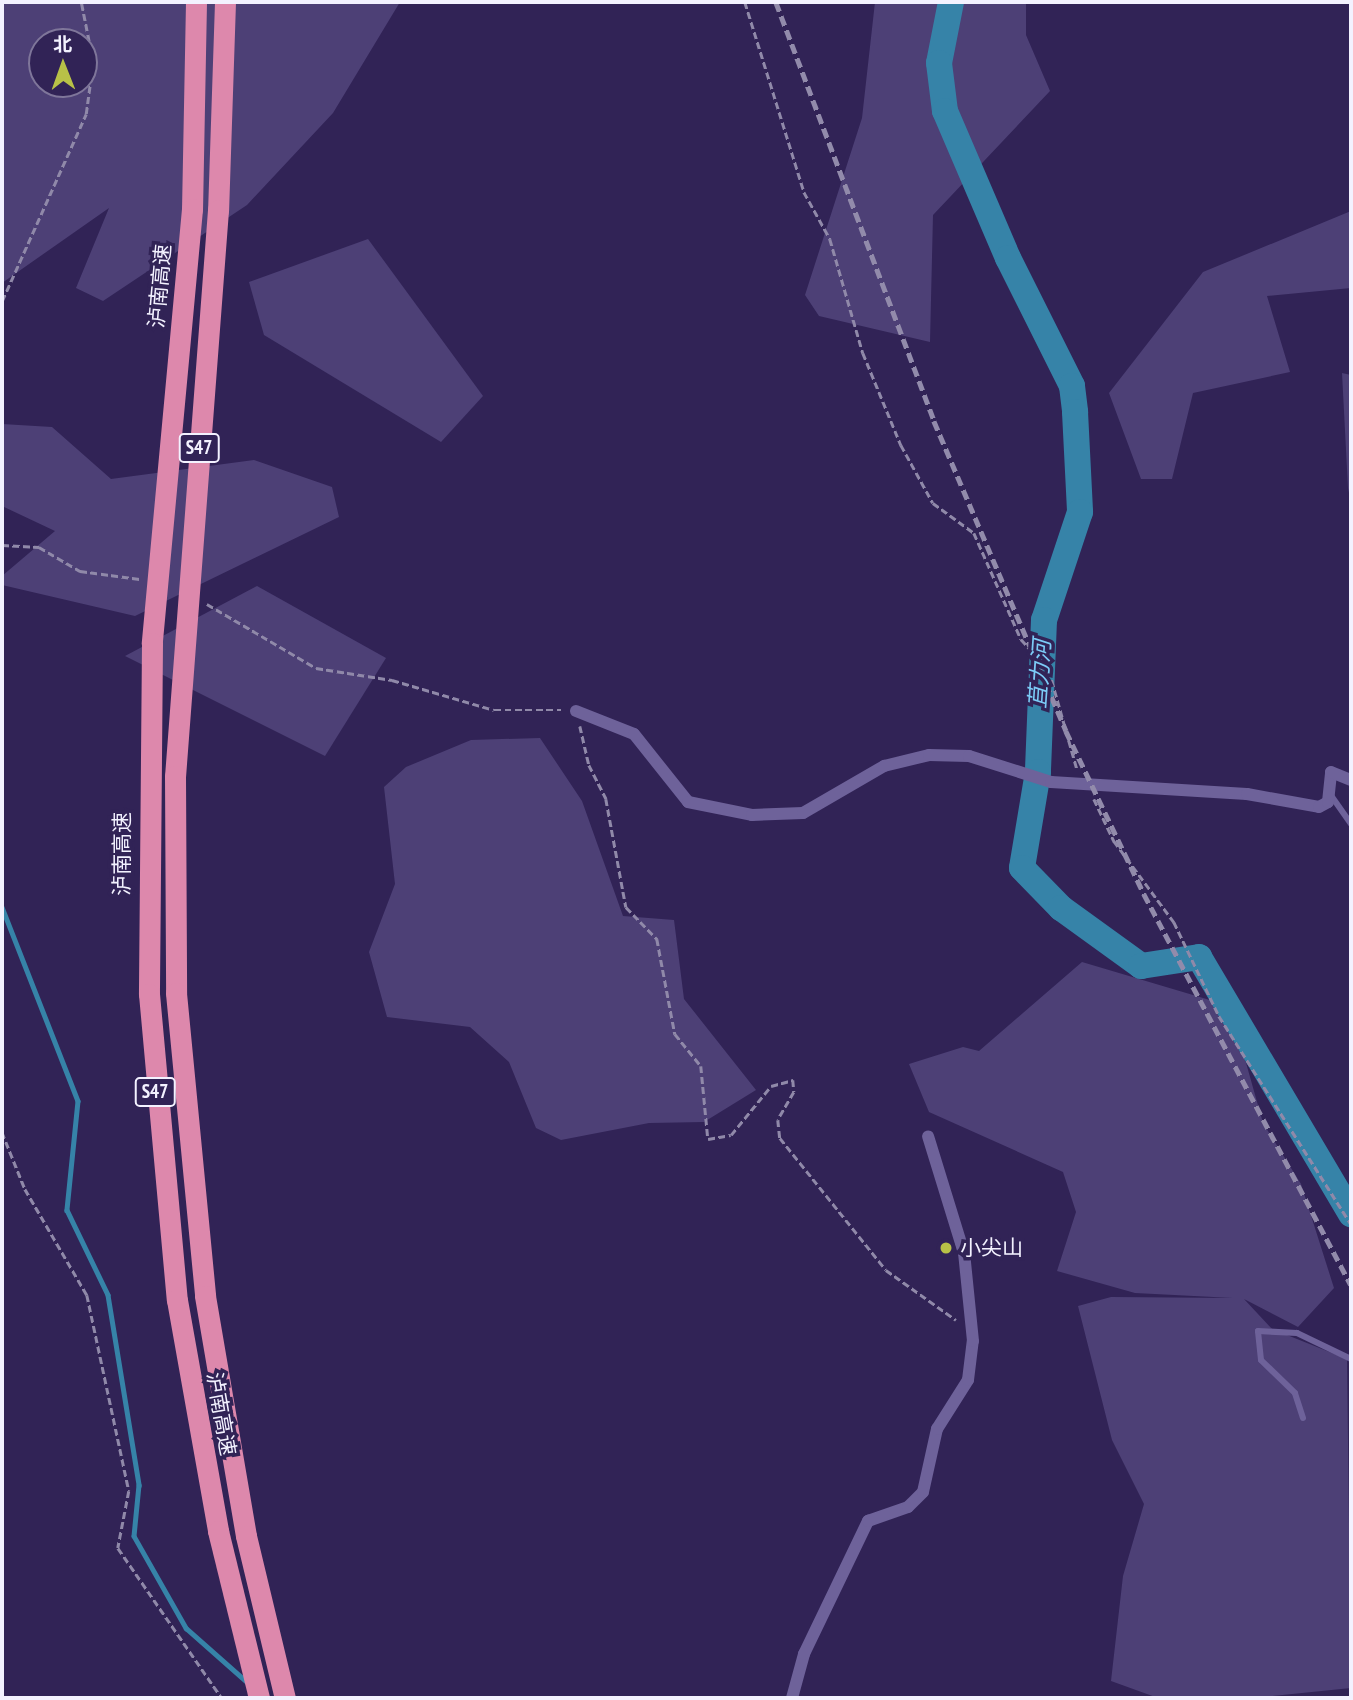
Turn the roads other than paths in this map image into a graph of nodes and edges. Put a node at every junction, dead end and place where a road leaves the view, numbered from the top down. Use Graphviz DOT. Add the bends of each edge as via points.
graph roads {
  1 [pos="196,2"];
  2 [pos="225,2"];
  3 [pos="576,711"];
  4 [pos="1351,780"];
  5 [pos="1327,790"];
  6 [pos="1351,824"];
  7 [pos="928,1136"];
  8 [pos="1351,1359"];
  9 [pos="1303,1418"];
  10 [pos="259,1698"];
  11 [pos="285,1698"];
  12 [pos="792,1698"];
  1 -- 10 [label="highway, 泸南高速 / S47" via="192,209 152,643 146,852 154,1086 177,1300 219,1537"];
  2 -- 11 [label="highway, 泸南高速 / S47" via="218,210 180,685 174,919 186,1136 205,1296 246,1536"];
  3 -- 5 [label="street" via="634,734 684,798 709,809 803,813 867,774 916,756 969,756 1051,782 1247,794 1318,807 1327,805"];
  4 -- 5 [label="street" via="1334,771"];
  5 -- 6 [label="lane"];
  7 -- 12 [label="street" via="964,1253 973,1341 968,1380 937,1429 923,1492 908,1507 868,1521 814,1631"];
  8 -- 9 [label="lane" via="1297,1333 1258,1331 1261,1360 1295,1393"];
}
